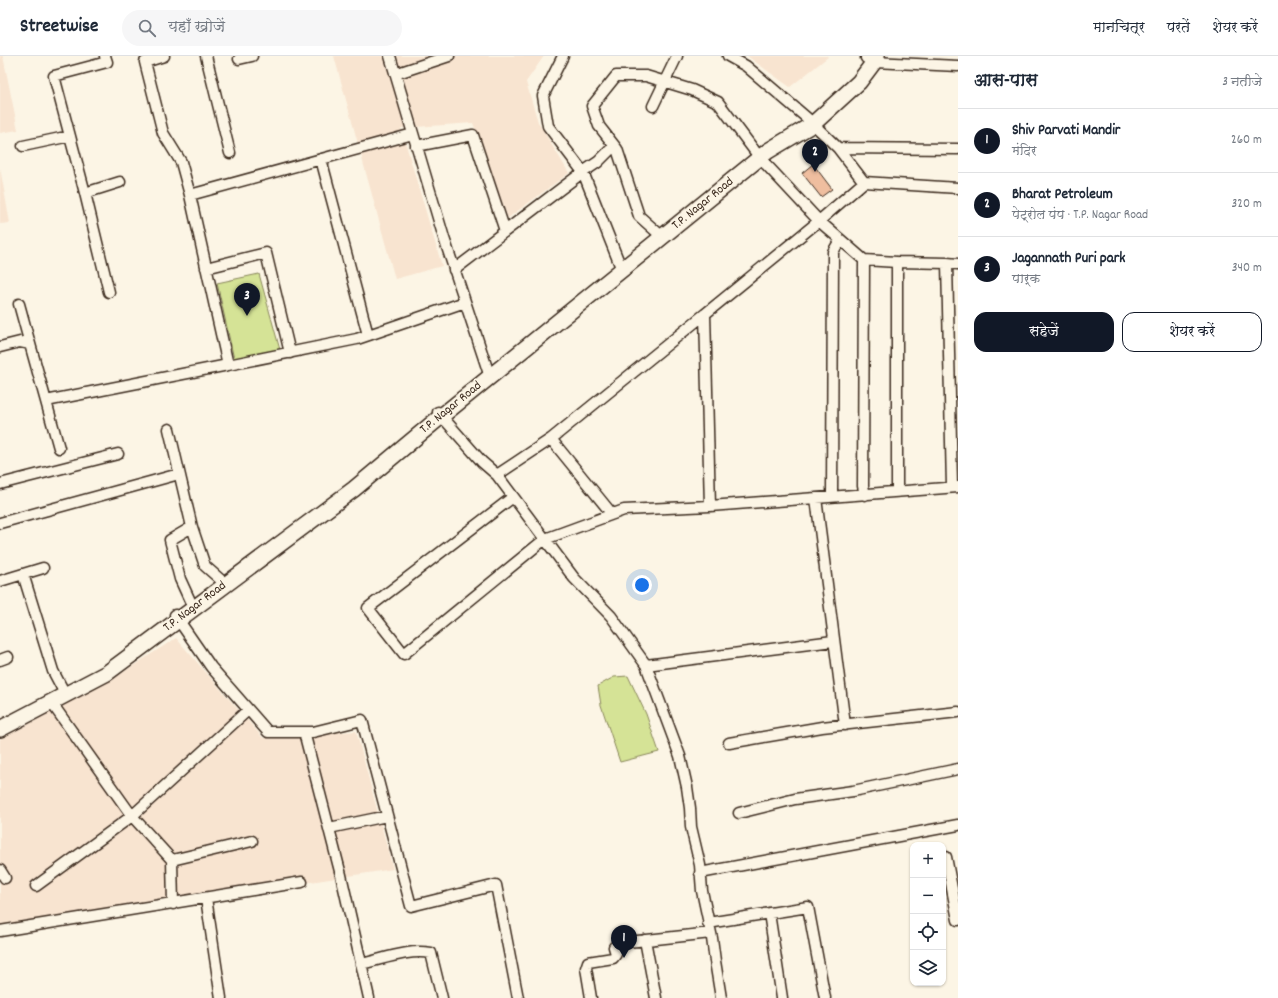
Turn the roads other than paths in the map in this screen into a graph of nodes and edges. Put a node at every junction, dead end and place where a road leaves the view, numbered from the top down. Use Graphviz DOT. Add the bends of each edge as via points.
graph roads {
  1 [pos="105,56"];
  2 [pos="164,56"];
  3 [pos="206,56"];
  4 [pos="252,56"];
  5 [pos="390,56"];
  6 [pos="449,56"];
  7 [pos="563,56"];
  8 [pos="676,56"];
  9 [pos="728,56"];
  10 [pos="871,58"];
  11 [pos="239,59"];
  12 [pos="958,66"];
  13 [pos="395,74"];
  14 [pos="666,82"];
  15 [pos="653,106"];
  16 [pos="810,121"];
  17 [pos="412,134"];
  18 [pos="70,136"];
  19 [pos="23,146"];
  20 [pos="416,146"];
  21 [pos="614,146"];
  22 [pos="838,148"];
  23 [pos="958,149"];
  24 [pos="230,153"];
  25 [pos="758,156"];
  26 [pos="321,159"];
  27 [pos="583,172"];
  28 [pos="120,182"];
  29 [pos="864,182"];
  30 [pos="958,188"];
  31 [pos="85,193"];
  32 [pos="190,195"];
  33 [pos="819,221"];
  34 [pos="505,231"];
  35 [pos="658,233"];
  36 [pos="840,240"];
  37 [pos="864,260"];
  38 [pos="898,262"];
  39 [pos="947,263"];
  40 [pos="958,264"];
  41 [pos="621,267"];
  42 [pos="206,268"];
  43 [pos="454,270"];
  44 [pos="109,292"];
  45 [pos="465,302"];
  46 [pos="19,304"];
  47 [pos="705,314"];
  48 [pos="368,335"];
  49 [pos="30,344"];
  50 [pos="0,347"];
  51 [pos="290,353"];
  52 [pos="228,366"];
  53 [pos="489,372"];
  54 [pos="46,402"];
  55 [pos="439,413"];
  56 [pos="169,428"];
  57 [pos="551,439"];
  58 [pos="59,448"];
  59 [pos="118,454"];
  60 [pos="179,474"];
  61 [pos="497,475"];
  62 [pos="0,484"];
  63 [pos="955,487"];
  64 [pos="898,492"];
  65 [pos="865,495"];
  66 [pos="513,497"];
  67 [pos="832,497"];
  68 [pos="816,498"];
  69 [pos="710,506"];
  70 [pos="612,514"];
  71 [pos="0,523"];
  72 [pos="192,528"];
  73 [pos="545,539"];
  74 [pos="43,568"];
  75 [pos="23,574"];
  76 [pos="222,581"];
  77 [pos="0,582"];
  78 [pos="191,603"];
  79 [pos="176,617"];
  80 [pos="833,641"];
  81 [pos="646,665"];
  82 [pos="62,690"];
  83 [pos="51,702"];
  84 [pos="248,710"];
  85 [pos="958,712"];
  86 [pos="0,720"];
  87 [pos="845,725"];
  88 [pos="0,729"];
  89 [pos="304,732"];
  90 [pos="729,743"];
  91 [pos="958,769"];
  92 [pos="740,813"];
  93 [pos="132,816"];
  94 [pos="387,816"];
  95 [pos="958,825"];
  96 [pos="329,828"];
  97 [pos="252,841"];
  98 [pos="946,857"];
  99 [pos="172,860"];
  100 [pos="700,873"];
  101 [pos="302,882"];
  102 [pos="36,886"];
  103 [pos="206,898"];
  104 [pos="172,904"];
  105 [pos="769,913"];
  106 [pos="958,920"];
  107 [pos="708,923"];
  108 [pos="0,931"];
  109 [pos="711,933"];
  110 [pos="644,940"];
  111 [pos="362,964"];
  112 [pos="221,998"];
  113 [pos="369,998"];
  114 [pos="442,998"];
  115 [pos="518,998"];
  116 [pos="591,998"];
  117 [pos="656,998"];
  118 [pos="721,998"];
  119 [pos="782,998"];
  120 [pos="825,998"];
  1 -- 18 [label="street" via="107,62 54,76"];
  2 -- 32 [label="street" via="145,62 163,133 181,162"];
  3 -- 24 [label="street"];
  4 -- 11 [label="street"];
  5 -- 13 [label="street"];
  6 -- 13 [label="street"];
  7 -- 27 [label="street" via="543,96 548,126"];
  8 -- 14 [label="street"];
  9 -- 16 [label="street" via="746,66"];
  10 -- 12 [label="street"];
  10 -- 16 [label="main road, T.P. Nagar Road" via="859,82"];
  13 -- 17 [label="street"];
  14 -- 15 [label="street"];
  14 -- 21 [label="street" via="646,76 616,76 592,106 599,126"];
  14 -- 25 [label="street" via="718,102"];
  16 -- 22 [label="street"];
  16 -- 25 [label="main road, T.P. Nagar Road"];
  17 -- 20 [label="street"];
  17 -- 26 [label="street"];
  18 -- 19 [label="street"];
  18 -- 31 [label="street"];
  20 -- 34 [label="street" via="473,135"];
  20 -- 43 [label="street"];
  21 -- 27 [label="street"];
  21 -- 35 [label="street" via="639,216"];
  22 -- 23 [label="street"];
  22 -- 29 [label="street"];
  25 -- 33 [label="street"];
  25 -- 35 [label="main road"];
  25 -- 41 [label="main road, T.P. Nagar Road"];
  26 -- 32 [label="street"];
  26 -- 48 [label="street"];
  27 -- 34 [label="street"];
  27 -- 41 [label="street"];
  28 -- 31 [label="street"];
  29 -- 30 [label="street"];
  29 -- 33 [label="street"];
  31 -- 44 [label="street"];
  32 -- 42 [label="street"];
  33 -- 36 [label="street"];
  33 -- 47 [label="street"];
  34 -- 43 [label="street"];
  35 -- 41 [label="main road"];
  36 -- 37 [label="street"];
  36 -- 67 [label="street" via="833,252"];
  37 -- 38 [label="street"];
  37 -- 65 [label="street"];
  38 -- 39 [label="street"];
  38 -- 64 [label="street"];
  39 -- 40 [label="street"];
  39 -- 63 [label="street"];
  41 -- 53 [label="main road, T.P. Nagar Road"];
  42 -- 51 [label="street" via="266,253"];
  42 -- 52 [label="street"];
  43 -- 45 [label="street"];
  45 -- 48 [label="street"];
  45 -- 53 [label="street"];
  46 -- 49 [label="street"];
  47 -- 57 [label="street"];
  47 -- 69 [label="street"];
  48 -- 51 [label="street"];
  49 -- 50 [label="street" via="20,342"];
  49 -- 54 [label="street"];
  51 -- 52 [label="street"];
  52 -- 54 [label="street"];
  53 -- 55 [label="main road, T.P. Nagar Road"];
  54 -- 58 [label="street"];
  55 -- 61 [label="street" via="482,462"];
  55 -- 76 [label="main road"];
  55 -- 79 [label="main road, T.P. Nagar Road" via="354,489"];
  56 -- 60 [label="street"];
  57 -- 61 [label="street"];
  57 -- 70 [label="street"];
  59 -- 62 [label="street"];
  60 -- 71 [label="street"];
  60 -- 72 [label="street"];
  61 -- 66 [label="street"];
  63 -- 64 [label="street"];
  64 -- 65 [label="street"];
  65 -- 67 [label="street"];
  66 -- 73 [label="street"];
  66 -- 73 [label="street" via="368,608 404,654"];
  67 -- 68 [label="street"];
  68 -- 69 [label="street"];
  68 -- 80 [label="street"];
  69 -- 70 [label="street" via="624,510"];
  70 -- 73 [label="street"];
  72 -- 76 [label="street" via="205,566"];
  72 -- 78 [label="street" via="170,540 180,579"];
  73 -- 81 [label="street" via="574,578 611,616"];
  74 -- 75 [label="street"];
  75 -- 77 [label="street"];
  75 -- 82 [label="street"];
  76 -- 78 [label="main road"];
  78 -- 79 [label="main road"];
  79 -- 82 [label="main road" via="101,670"];
  79 -- 83 [label="main road, T.P. Nagar Road" via="107,673"];
  79 -- 84 [label="street" via="211,667"];
  80 -- 81 [label="street"];
  80 -- 87 [label="street"];
  81 -- 100 [label="street" via="680,756 687,787 690,827"];
  82 -- 86 [label="main road"];
  83 -- 88 [label="main road, T.P. Nagar Road"];
  83 -- 93 [label="street"];
  84 -- 89 [label="street" via="268,732"];
  84 -- 93 [label="street"];
  85 -- 87 [label="street"];
  87 -- 90 [label="street"];
  89 -- 94 [label="street" via="362,720"];
  89 -- 96 [label="street"];
  91 -- 92 [label="street" via="853,791 795,798"];
  93 -- 99 [label="street"];
  93 -- 102 [label="street"];
  94 -- 96 [label="street"];
  94 -- 115 [label="street" via="411,906 496,885"];
  95 -- 100 [label="street"];
  96 -- 111 [label="street"];
  97 -- 99 [label="street"];
  98 -- 106 [label="street"];
  99 -- 104 [label="street"];
  100 -- 107 [label="street"];
  101 -- 103 [label="street"];
  103 -- 104 [label="street"];
  103 -- 112 [label="street"];
  104 -- 108 [label="street"];
  105 -- 107 [label="street"];
  105 -- 119 [label="street"];
  105 -- 120 [label="street" via="808,906"];
  107 -- 109 [label="street"];
  109 -- 110 [label="street"];
  109 -- 118 [label="street"];
  110 -- 116 [label="street" via="619,943 614,947 616,954 613,958 588,962 586,968"];
  110 -- 117 [label="street"];
  111 -- 113 [label="street"];
  111 -- 114 [label="street" via="405,953 432,953"];
}
